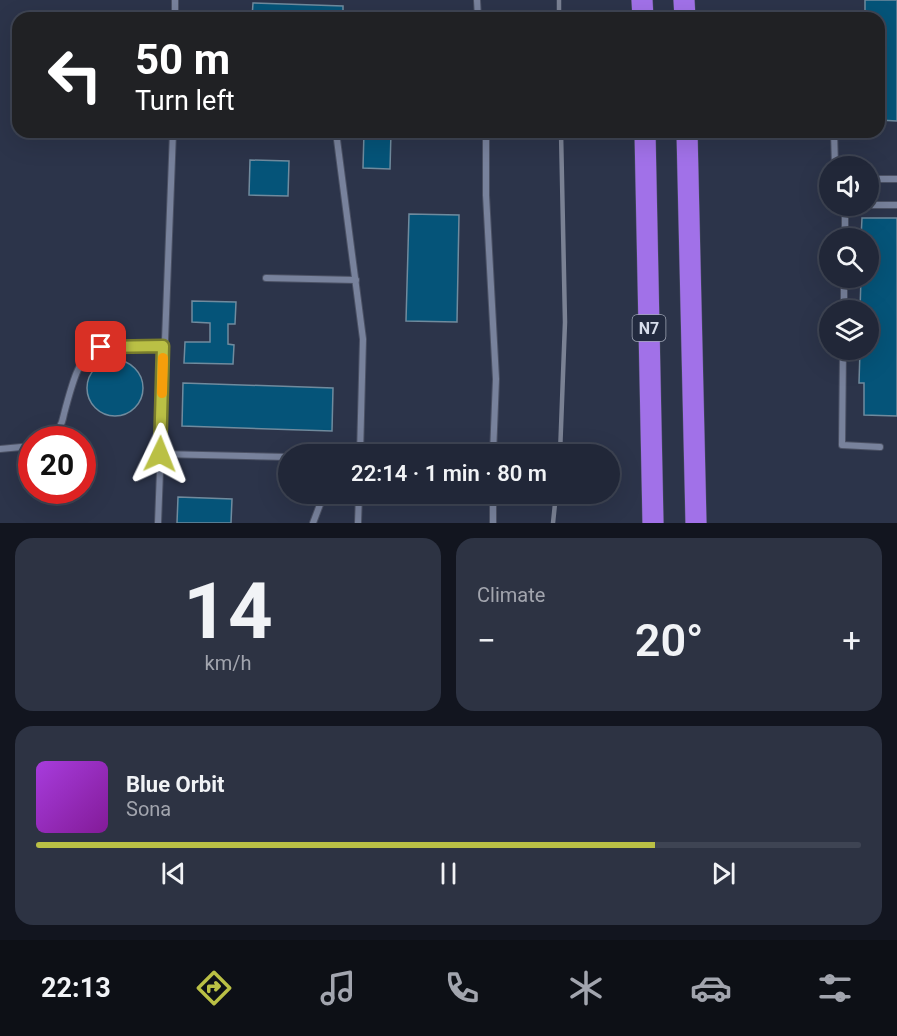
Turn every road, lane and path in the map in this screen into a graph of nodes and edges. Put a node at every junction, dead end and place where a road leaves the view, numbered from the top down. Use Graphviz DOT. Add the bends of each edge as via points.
graph roads {
  1 [pos="173,138"];
  2 [pos="337,138"];
  3 [pos="486,138"];
  4 [pos="645,138"];
  5 [pos="687,138"];
  6 [pos="834,138"];
  7 [pos="835,156"];
  8 [pos="879,179"];
  9 [pos="897,179"];
  10 [pos="879,205"];
  11 [pos="897,205"];
  12 [pos="646,209"];
  13 [pos="266,278"];
  14 [pos="356,280"];
  15 [pos="163,346"];
  16 [pos="843,360"];
  17 [pos="693,398"];
  18 [pos="60,426"];
  19 [pos="360,444"];
  20 [pos="493,444"];
  21 [pos="18,447"];
  22 [pos="880,447"];
  23 [pos="0,449"];
  24 [pos="160,454"];
  25 [pos="278,457"];
  26 [pos="320,504"];
  27 [pos="359,504"];
  28 [pos="493,504"];
  29 [pos="158,523"];
  30 [pos="313,523"];
  31 [pos="358,523"];
  32 [pos="493,523"];
  33 [pos="644,523"];
  34 [pos="653,523"];
  35 [pos="696,523"];
  36 [pos="708,523"];
  1 -- 15 [label="lane"];
  2 -- 14 [label="lane"];
  3 -- 20 [label="lane" via="496,379"];
  4 -- 12 [label="highway, N7"];
  5 -- 17 [label="highway, N7"];
  6 -- 7 [label="lane"];
  8 -- 9 [label="lane"];
  10 -- 11 [label="lane"];
  12 -- 33 [label="highway"];
  12 -- 34 [label="highway, N7"];
  13 -- 14 [label="lane"];
  14 -- 19 [label="lane" via="363,339"];
  15 -- 18 [label="lane" via="119,345 90,351 76,371"];
  15 -- 24 [label="lane"];
  16 -- 22 [label="lane" via="842,445"];
  17 -- 35 [label="highway, N7"];
  17 -- 36 [label="highway"];
  21 -- 23 [label="lane"];
  24 -- 25 [label="lane"];
  24 -- 29 [label="lane"];
  26 -- 30 [label="lane"];
  27 -- 31 [label="lane"];
  28 -- 32 [label="lane"];
}
